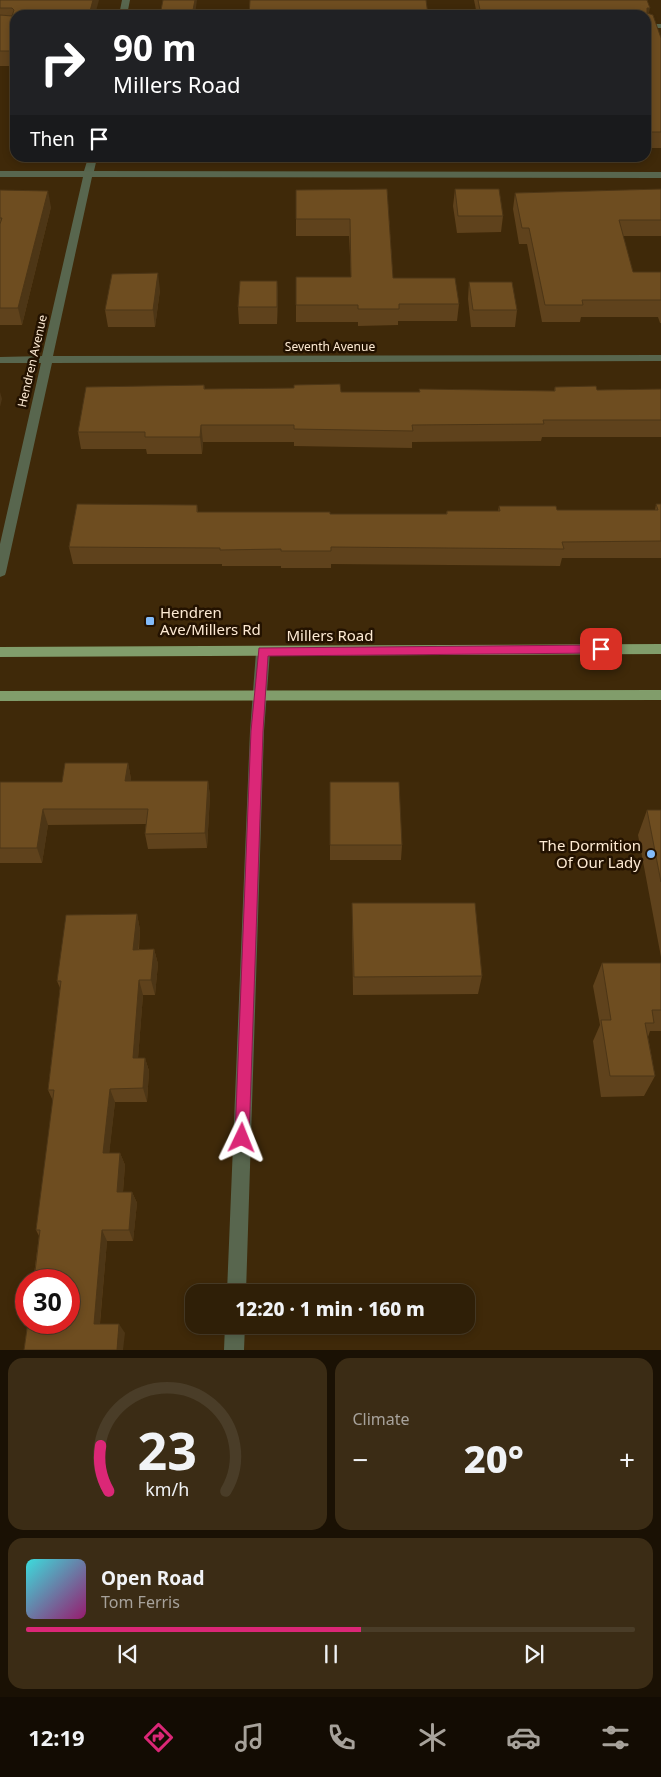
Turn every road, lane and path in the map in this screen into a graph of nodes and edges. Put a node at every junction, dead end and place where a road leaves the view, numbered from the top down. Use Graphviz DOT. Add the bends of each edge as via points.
graph roads {
  1 [pos="91,162"];
  2 [pos="0,174"];
  3 [pos="88,174"];
  4 [pos="661,175"];
  5 [pos="661,358"];
  6 [pos="0,360"];
  7 [pos="46,360"];
  8 [pos="0,572"];
  9 [pos="661,649"];
  10 [pos="0,652"];
  11 [pos="263,652"];
  12 [pos="661,695"];
  13 [pos="0,696"];
  14 [pos="259,697"];
  15 [pos="236,1284"];
  16 [pos="235,1334"];
  17 [pos="234,1350"];
  1 -- 3 [label="street, Hendren Avenue"];
  2 -- 3 [label="street"];
  3 -- 4 [label="street"];
  3 -- 7 [label="street, Hendren Avenue"];
  5 -- 7 [label="street, Seventh Avenue"];
  6 -- 7 [label="street, Seventh Avenue"];
  7 -- 8 [label="street, Hendren Avenue"];
  9 -- 11 [label="main road, Millers Road"];
  10 -- 11 [label="main road, Millers Road"];
  11 -- 14 [label="street"];
  12 -- 14 [label="main road"];
  13 -- 14 [label="main road"];
  14 -- 15 [label="street"];
  16 -- 17 [label="street"];
}
